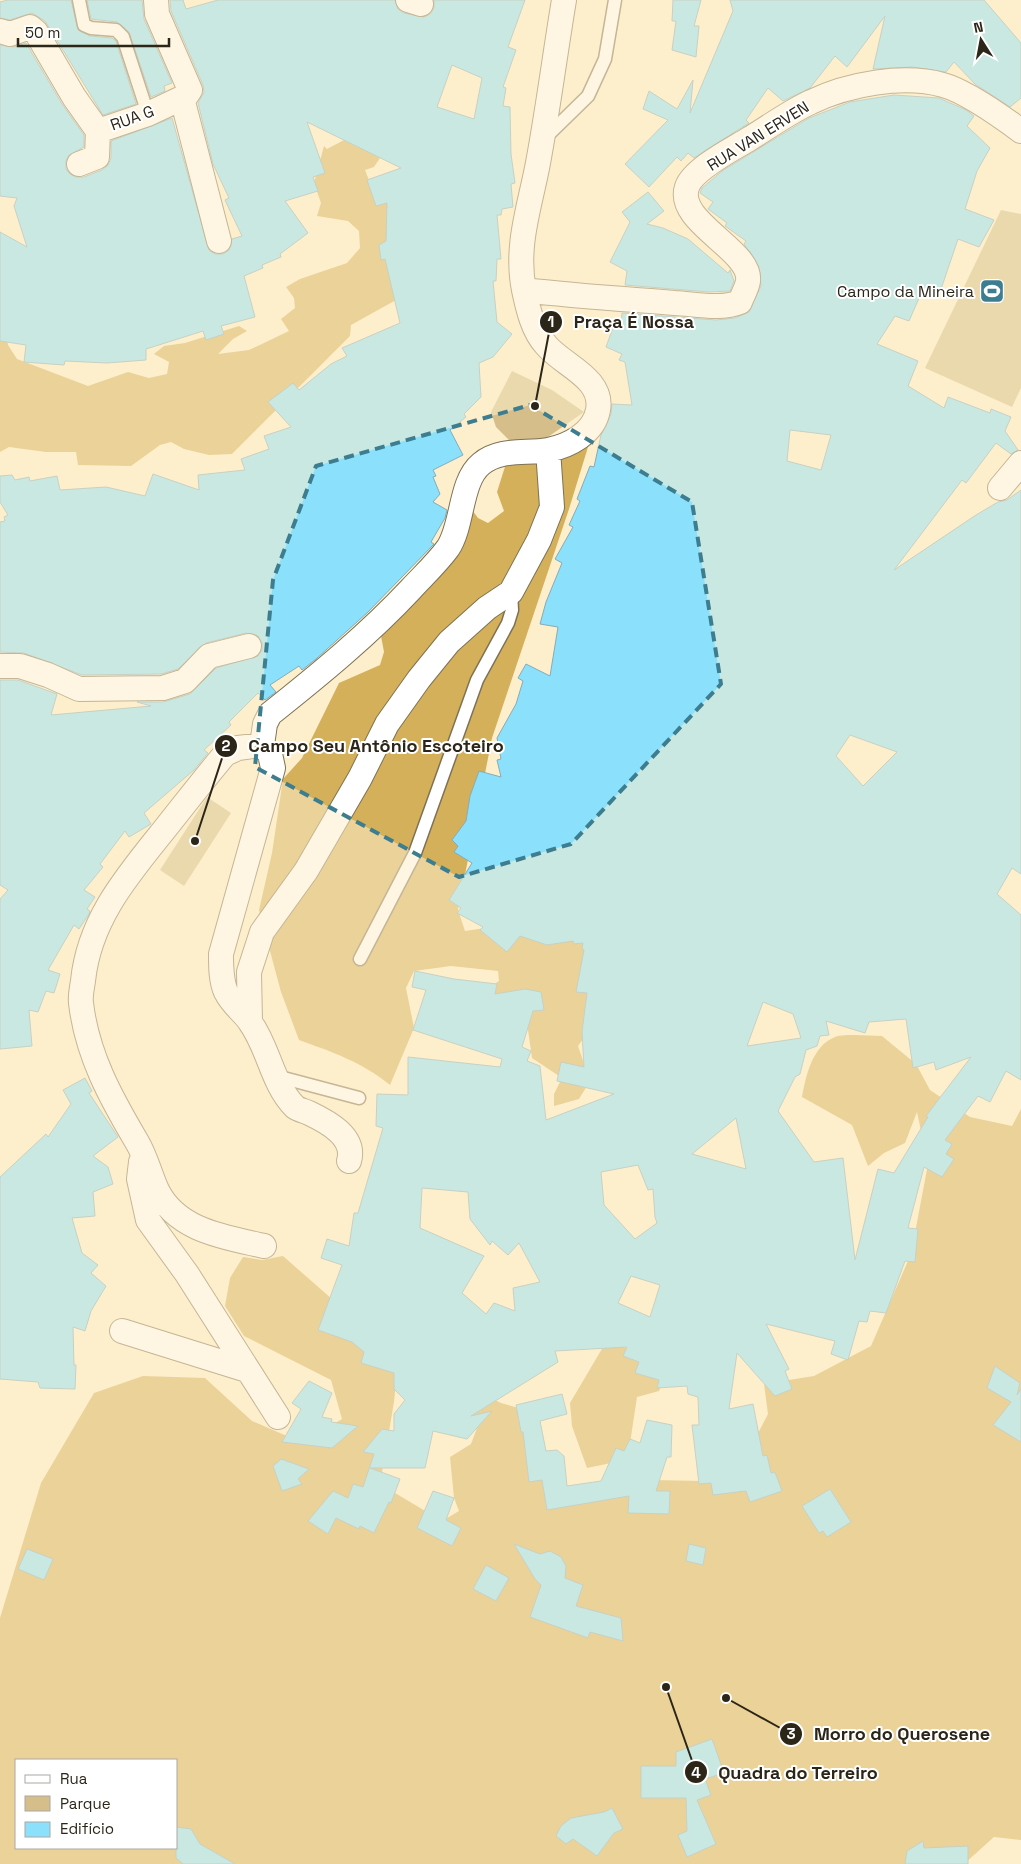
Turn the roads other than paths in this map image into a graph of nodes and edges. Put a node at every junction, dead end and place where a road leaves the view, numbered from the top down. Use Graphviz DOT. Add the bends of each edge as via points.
graph roads {
  1 [pos="79,0"];
  2 [pos="156,0"];
  3 [pos="564,0"];
  4 [pos="615,0"];
  5 [pos="0,31"];
  6 [pos="182,98"];
  7 [pos="148,114"];
  8 [pos="98,131"];
  9 [pos="1021,131"];
  10 [pos="542,141"];
  11 [pos="79,164"];
  12 [pos="219,241"];
  13 [pos="524,290"];
  14 [pos="548,450"];
  15 [pos="1021,463"];
  16 [pos="1000,488"];
  17 [pos="510,592"];
  18 [pos="249,646"];
  19 [pos="0,666"];
  20 [pos="262,745"];
  21 [pos="360,959"];
  22 [pos="250,1021"];
  23 [pos="276,1076"];
  24 [pos="359,1098"];
  25 [pos="142,1150"];
  26 [pos="349,1161"];
  27 [pos="264,1246"];
  28 [pos="122,1331"];
  29 [pos="247,1370"];
  30 [pos="278,1417"];
  1 -- 7 [label="lane" via="84,25 116,30 123,37"];
  2 -- 6 [label="street" via="157,14 190,90"];
  3 -- 10 [label="street"];
  4 -- 10 [label="lane" via="604,58 588,96"];
  5 -- 8 [label="street, RUA G" via="10,34 30,27 36,32"];
  6 -- 7 [label="street, RUA G"];
  6 -- 12 [label="street"];
  7 -- 8 [label="street, RUA G"];
  8 -- 11 [label="street" via="97,157"];
  9 -- 13 [label="street, RUA VAN ERVEN" via="991,110 944,85 900,79 860,86 811,102 716,159 686,188 693,212 746,268 748,281 740,302 731,306"];
  10 -- 13 [label="street" via="520,257"];
  13 -- 14 [label="street" via="535,330 546,346 590,383 599,406 596,419 587,432"];
  14 -- 17 [label="street" via="552,507 540,540"];
  14 -- 20 [label="street" via="519,451 482,463 471,475 449,546 397,604 331,665 270,714"];
  15 -- 16 [label="street"];
  17 -- 21 [label="lane" via="512,610 508,623 477,680 415,853"];
  17 -- 22 [label="street" via="449,642 387,724 306,871 262,932 249,972"];
  18 -- 19 [label="street" via="210,656 185,681 163,688 79,689 20,666"];
  20 -- 22 [label="street" via="270,754 273,768 221,954 226,991 236,1008"];
  20 -- 25 [label="street" via="238,748 225,754 118,887 97,926 84,966 81,1002 90,1049 108,1094"];
  22 -- 23 [label="street"];
  23 -- 24 [label="lane"];
  23 -- 26 [label="street" via="296,1108 322,1120 345,1137 352,1153"];
  25 -- 27 [label="street" via="158,1191 168,1208 184,1222 217,1235"];
  25 -- 29 [label="street" via="139,1179 148,1220 187,1274"];
  28 -- 29 [label="street"];
  29 -- 30 [label="street"];
}
